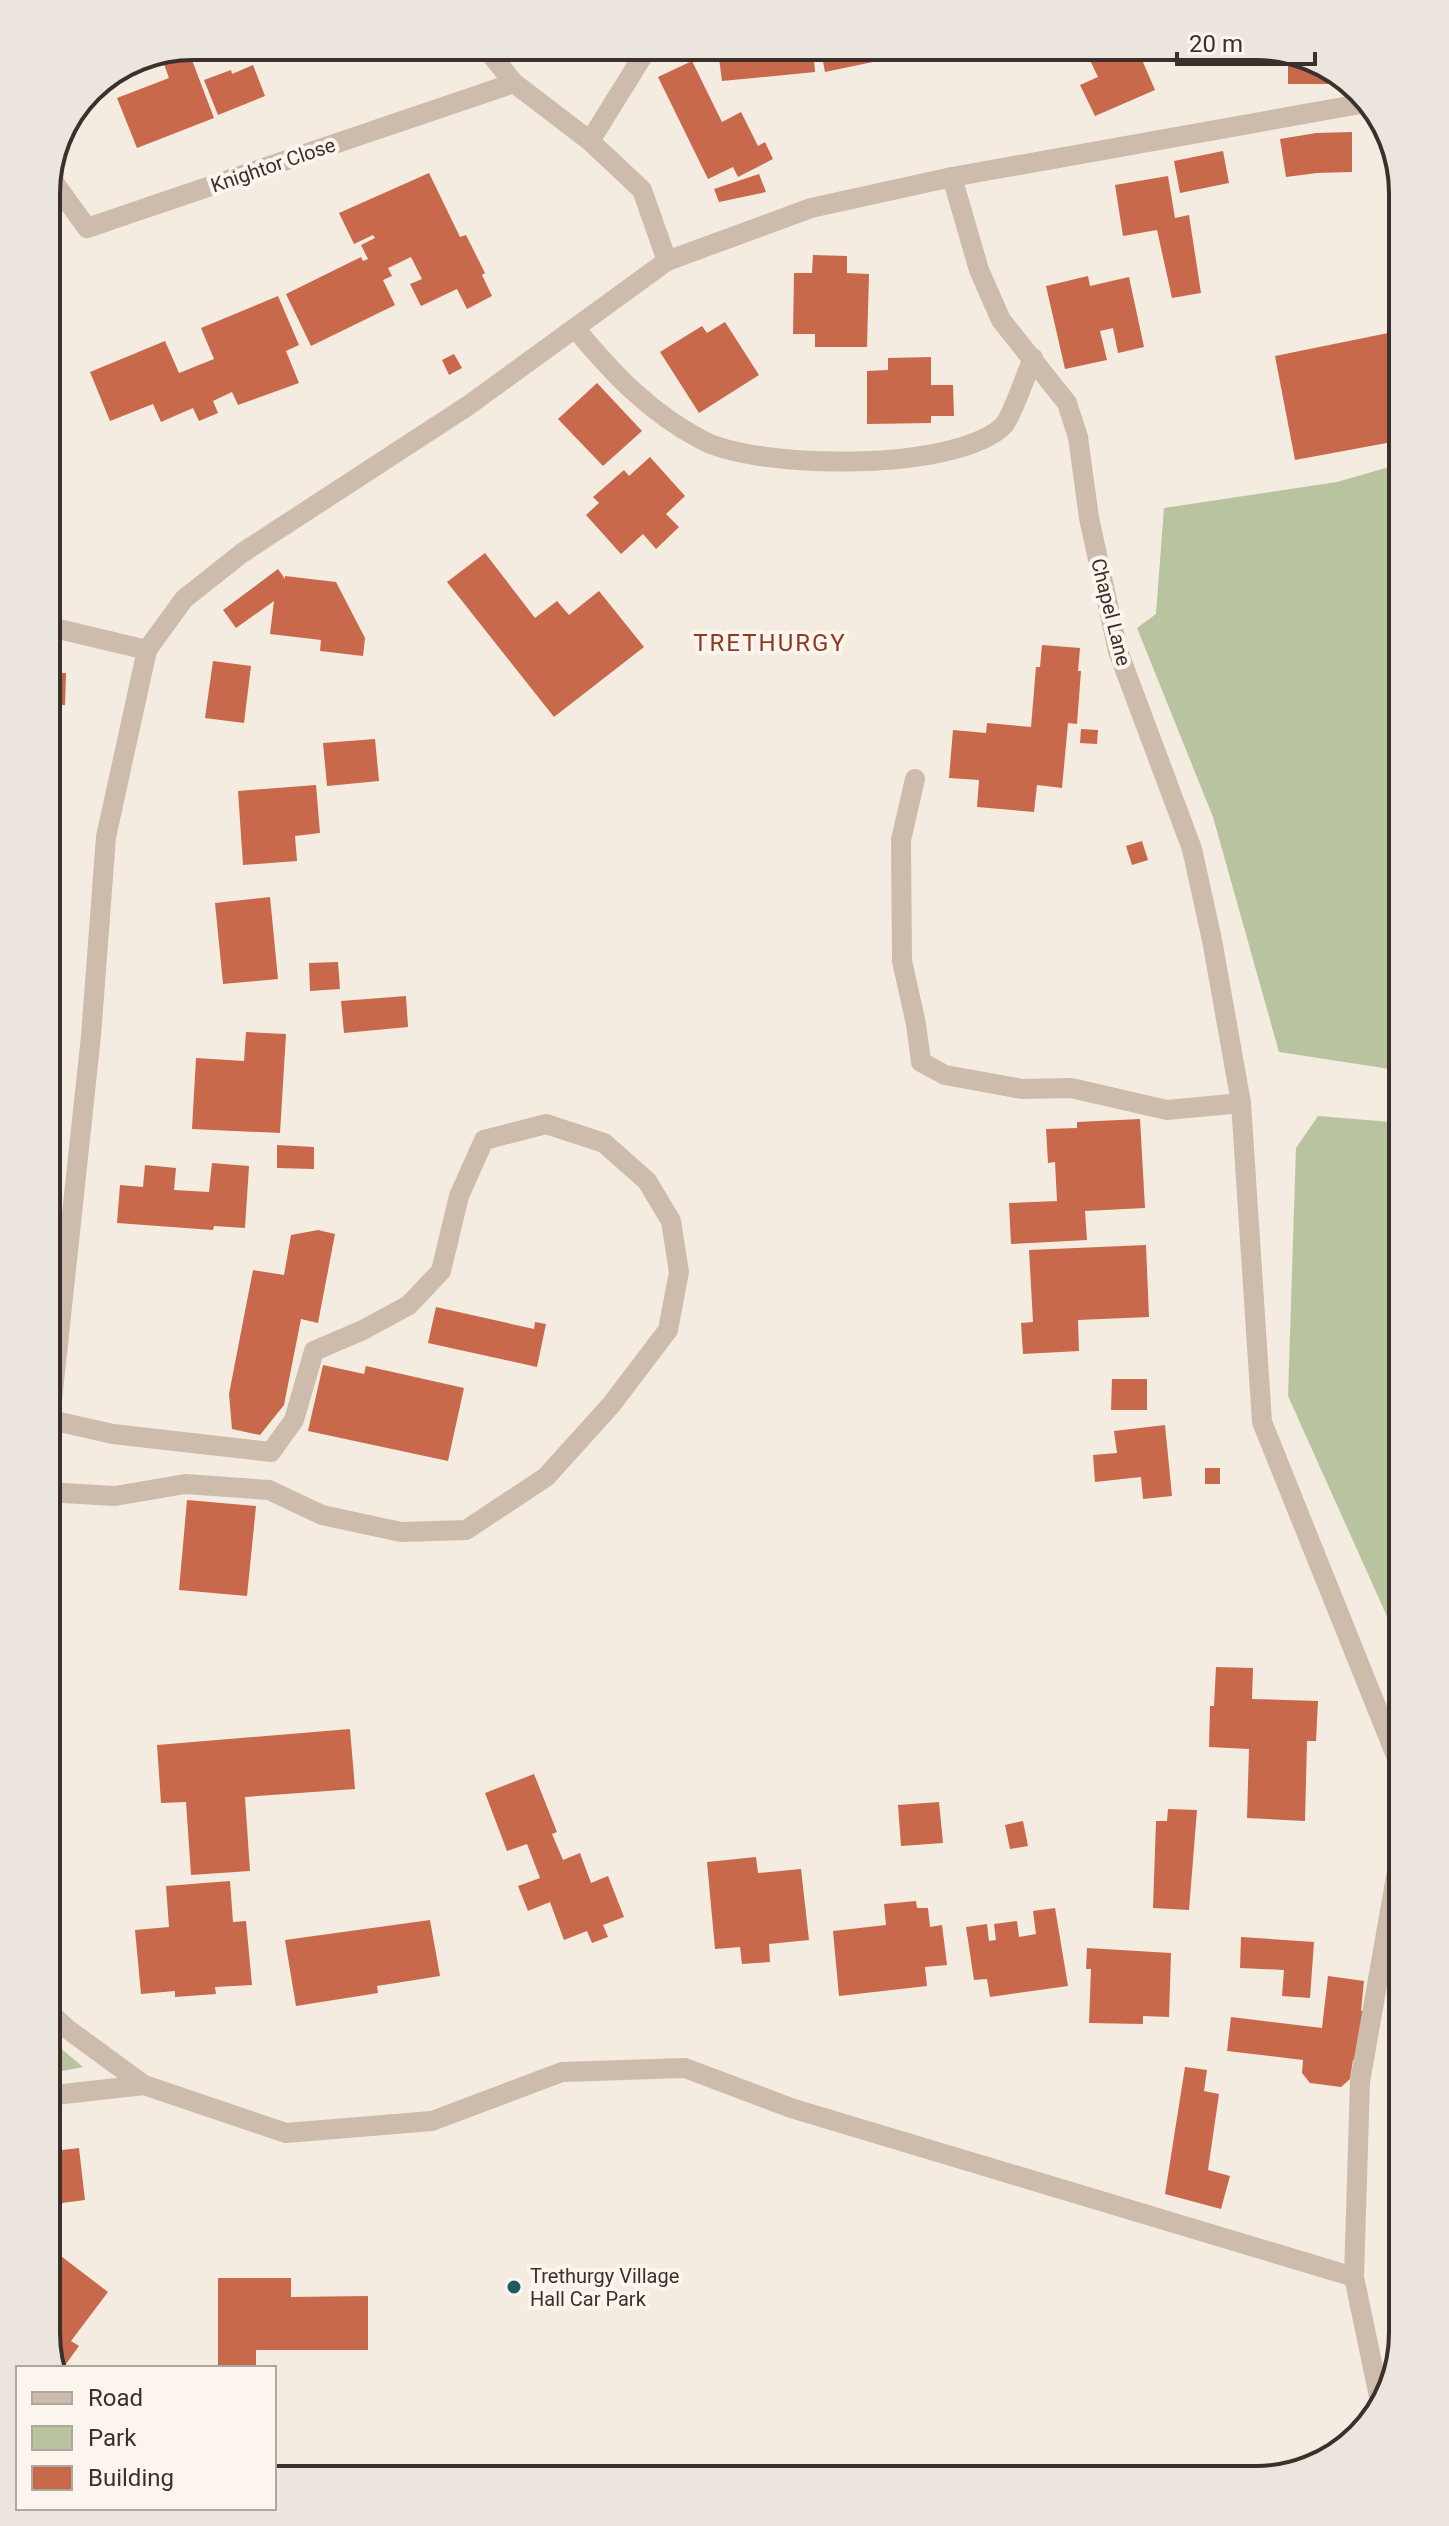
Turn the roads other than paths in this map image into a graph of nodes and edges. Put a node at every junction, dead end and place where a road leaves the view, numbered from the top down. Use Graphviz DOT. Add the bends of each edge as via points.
graph roads {
  1 [pos="495,60"];
  2 [pos="640,60"];
  3 [pos="514,83"];
  4 [pos="1356,105"];
  5 [pos="590,141"];
  6 [pos="952,177"];
  7 [pos="60,191"];
  8 [pos="667,261"];
  9 [pos="575,328"];
  10 [pos="1033,358"];
  11 [pos="60,629"];
  12 [pos="147,650"];
  13 [pos="915,779"];
  14 [pos="1241,1103"];
  15 [pos="60,1260"];
  16 [pos="60,1422"];
  17 [pos="60,1493"];
  18 [pos="1389,1738"];
  19 [pos="1389,1917"];
  20 [pos="60,2022"];
  21 [pos="144,2085"];
  22 [pos="60,2094"];
  23 [pos="1354,2277"];
  24 [pos="1377,2387"];
  1 -- 3 [label="street"];
  2 -- 5 [label="street"];
  3 -- 5 [label="street"];
  3 -- 7 [label="street, Knightor Close" via="87,228"];
  4 -- 6 [label="street"];
  5 -- 8 [label="street" via="642,190"];
  6 -- 8 [label="street" via="811,208"];
  6 -- 10 [label="street, Chapel Lane" via="979,270 1001,320"];
  8 -- 9 [label="street"];
  9 -- 10 [label="street" via="646,404 705,442 754,457 816,462 890,460 965,447 1004,425"];
  9 -- 12 [label="street" via="469,405 242,553 184,599"];
  10 -- 14 [label="street, Chapel Lane" via="1067,403 1078,437 1089,518 1118,651 1192,849"];
  11 -- 12 [label="street"];
  12 -- 15 [label="street" via="106,837 91,1036"];
  13 -- 14 [label="street" via="901,840 902,961 921,1062 945,1075 1022,1089 1071,1088 1167,1110"];
  14 -- 18 [label="street, Chapel Lane" via="1262,1422"];
  16 -- 17 [label="street" via="113,1434 271,1452 294,1420 314,1351 409,1305 441,1271 459,1196 484,1140 546,1124 604,1143 647,1181 671,1221 679,1272 668,1330 611,1405 546,1477 466,1530 401,1532 322,1515 269,1490 185,1484 115,1496"];
  19 -- 23 [label="street" via="1360,2082"];
  20 -- 21 [label="street"];
  21 -- 22 [label="street"];
  21 -- 23 [label="street" via="286,2133 432,2121 562,2072 685,2068 791,2108"];
  23 -- 24 [label="street"];
}
